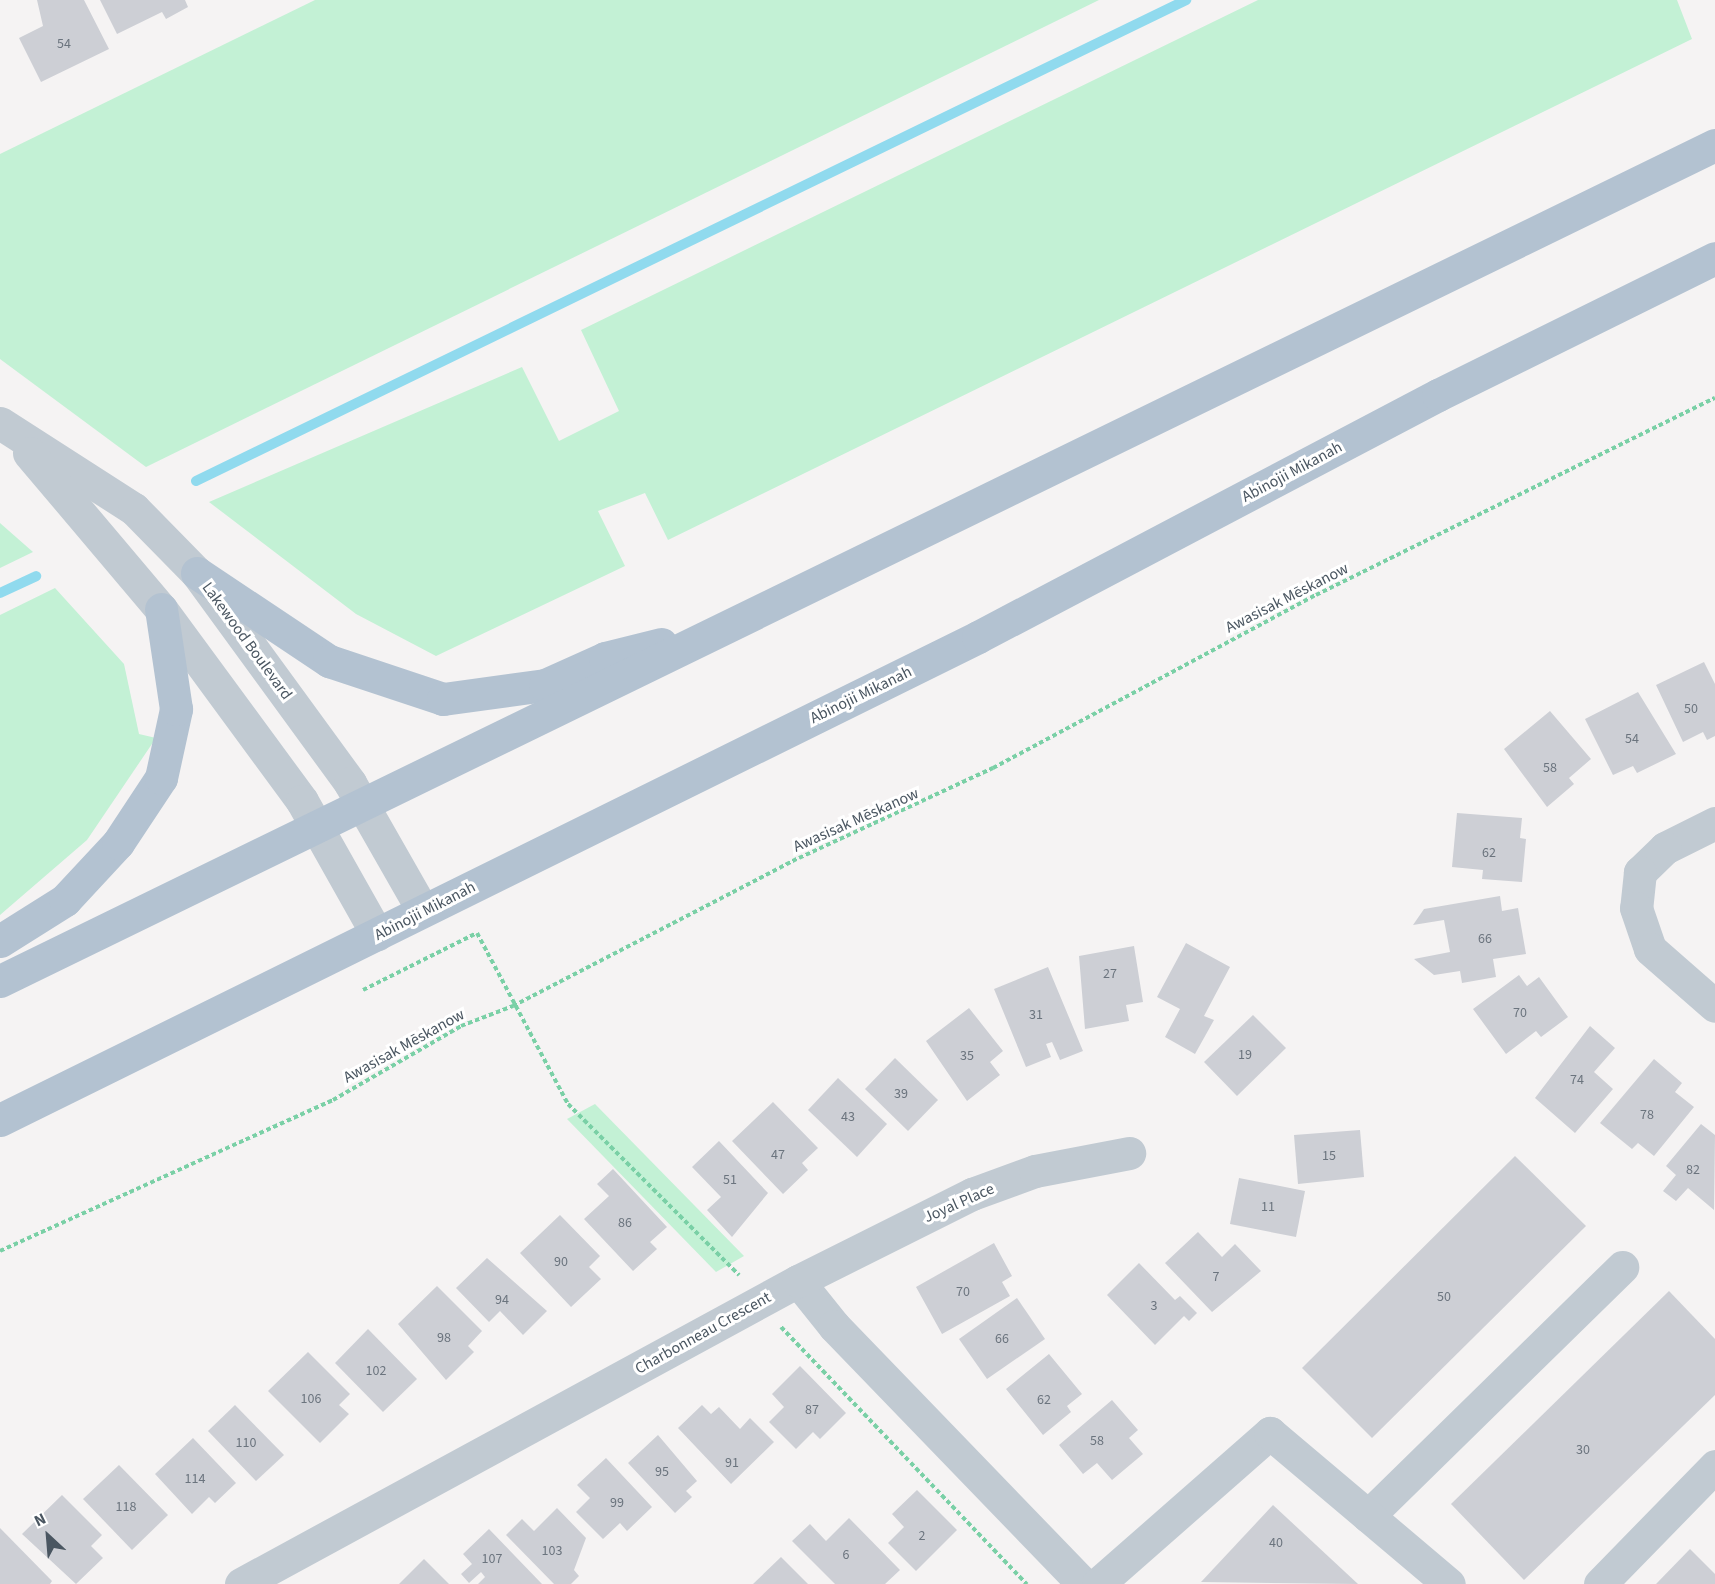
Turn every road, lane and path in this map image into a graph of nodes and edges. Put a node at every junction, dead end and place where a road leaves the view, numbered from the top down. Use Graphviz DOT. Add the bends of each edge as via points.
graph roads {
  1 [pos="1715,145"];
  2 [pos="1715,258"];
  3 [pos="1715,398"];
  4 [pos="4,426"];
  5 [pos="197,573"];
  6 [pos="161,609"];
  7 [pos="727,628"];
  8 [pos="362,806"];
  9 [pos="1715,824"];
  10 [pos="317,827"];
  11 [pos="423,911"];
  12 [pos="377,934"];
  13 [pos="0,941"];
  14 [pos="0,981"];
  15 [pos="363,990"];
  16 [pos="513,1006"];
  17 [pos="1715,1006"];
  18 [pos="0,1120"];
  19 [pos="1129,1153"];
  20 [pos="0,1251"];
  21 [pos="1622,1267"];
  22 [pos="798,1281"];
  23 [pos="763,1300"];
  24 [pos="1715,1466"];
  25 [pos="1368,1516"];
  26 [pos="1074,1580"];
  27 [pos="241,1584"];
  28 [pos="1027,1584"];
  29 [pos="1449,1584"];
  30 [pos="1600,1584"];
  1 -- 7 [label="main road"];
  2 -- 11 [label="main road, Abinojii Mikanah" via="1438,395 978,637"];
  3 -- 16 [label="path, Awasisak Mēskanow" via="1316,595 993,768 799,858"];
  4 -- 5 [label="street, Lakewood Boulevard" via="134,509"];
  4 -- 6 [label="street, Lakewood Boulevard"];
  5 -- 7 [label="main road" via="329,661 442,699 545,685 605,658"];
  5 -- 8 [label="street, Lakewood Boulevard"];
  6 -- 10 [label="street, Lakewood Boulevard"];
  6 -- 13 [label="main road" via="176,709 160,778 118,843 65,900"];
  7 -- 8 [label="main road"];
  8 -- 10 [label="main road"];
  8 -- 11 [label="street, Lakewood Boulevard"];
  9 -- 17 [label="street" via="1665,848 1641,872 1635,908 1650,950"];
  10 -- 12 [label="street, Lakewood Boulevard"];
  10 -- 14 [label="main road"];
  11 -- 12 [label="main road, Abinojii Mikanah"];
  12 -- 18 [label="main road, Abinojii Mikanah"];
  15 -- 16 [label="path" via="477,933"];
  16 -- 20 [label="path, Awasisak Mēskanow" via="461,1026 333,1100"];
  16 -- 23 [label="path" via="568,1104"];
  19 -- 22 [label="street, Joyal Place" via="1035,1171 972,1194"];
  21 -- 25 [label="street"];
  22 -- 23 [label="street, Charbonneau Crescent"];
  22 -- 26 [label="street" via="834,1326"];
  23 -- 27 [label="street, Charbonneau Crescent"];
  23 -- 28 [label="path" via="774,1320"];
  24 -- 30 [label="street"];
  25 -- 26 [label="street" via="1270,1433"];
  25 -- 29 [label="street"];
}
